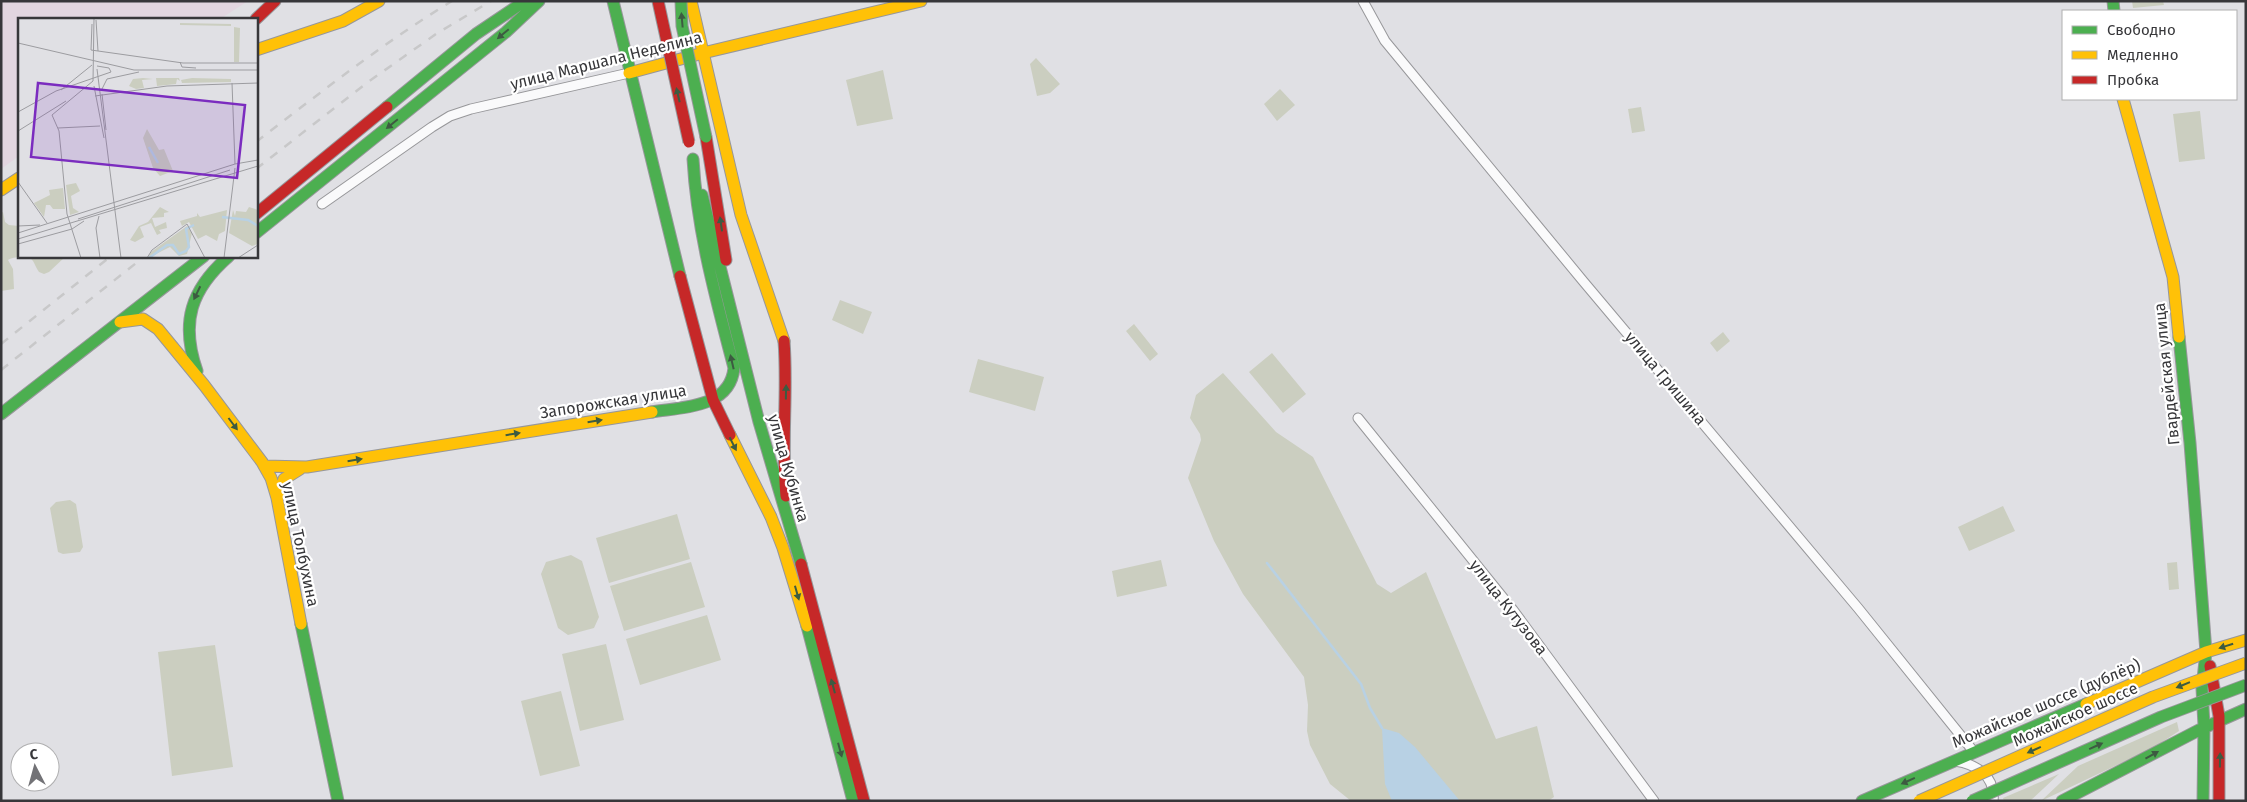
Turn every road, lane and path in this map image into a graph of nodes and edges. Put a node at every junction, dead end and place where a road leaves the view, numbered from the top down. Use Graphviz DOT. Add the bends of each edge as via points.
graph roads {
  1 [pos="276,1"];
  2 [pos="379,1"];
  3 [pos="525,1"];
  4 [pos="538,1"];
  5 [pos="612,1"];
  6 [pos="658,1"];
  7 [pos="681,1"];
  8 [pos="691,1"];
  9 [pos="922,1"];
  10 [pos="1363,1"];
  11 [pos="257,18"];
  12 [pos="258,49"];
  13 [pos="703,53"];
  14 [pos="629,73"];
  15 [pos="2123,100"];
  16 [pos="693,159"];
  17 [pos="18,179"];
  18 [pos="1,190"];
  19 [pos="322,204"];
  20 [pos="258,212"];
  21 [pos="258,231"];
  22 [pos="201,258"];
  23 [pos="227,258"];
  24 [pos="161,290"];
  25 [pos="120,322"];
  26 [pos="734,324"];
  27 [pos="158,329"];
  28 [pos="204,385"];
  29 [pos="713,400"];
  30 [pos="1,414"];
  31 [pos="1358,418"];
  32 [pos="264,466"];
  33 [pos="307,467"];
  34 [pos="278,498"];
  35 [pos="795,545"];
  36 [pos="2246,640"];
  37 [pos="2206,652"];
  38 [pos="2246,663"];
  39 [pos="2246,685"];
  40 [pos="2246,709"];
  41 [pos="2220,719"];
  42 [pos="2204,726"];
  43 [pos="1974,752"];
  44 [pos="1952,761"];
  45 [pos="338,801"];
  46 [pos="853,801"];
  47 [pos="864,801"];
  48 [pos="1654,801"];
  49 [pos="1862,801"];
  50 [pos="1919,801"];
  51 [pos="1972,801"];
  52 [pos="1993,801"];
  53 [pos="2062,801"];
  54 [pos="2203,801"];
  55 [pos="2219,801"];
  1 -- 11 [label="street"];
  2 -- 12 [label="street" via="344,21"];
  3 -- 20 [label="street" via="476,34"];
  4 -- 21 [label="street, one-way" via="506,32"];
  5 -- 14 [label="street"];
  16 -- 6 [label="street, улица Кубинка, one-way, bridge"];
  26 -- 7 [label="street, one-way, bridge" via="718,202 682,26"];
  8 -- 13 [label="street"];
  9 -- 13 [label="street, улица Маршала Неделина"];
  10 -- 43 [label="street, улица Гришина" via="1385,41 1858,608"];
  13 -- 14 [label="street, улица Маршала Неделина"];
  35 -- 13 [label="street, one-way" via="784,474 784,340 741,215"];
  14 -- 19 [label="street, улица Маршала Неделина" via="450,116"];
  14 -- 29 [label="street"];
  15 -- 37 [label="street, Гвардейская улица" via="2173,277"];
  16 -- 26 [label="street, улица Кубинка"];
  29 -- 16 [label="street, Запорожская улица, one-way" via="730,388 734,368 698,218"];
  17 -- 18 [label="street"];
  22 -- 24 [label="street"];
  23 -- 28 [label="street, one-way" via="205,279 190,310 189,342"];
  24 -- 25 [label="street"];
  24 -- 27 [label="street, улица Толбухина" via="151,307"];
  25 -- 27 [label="street, улица Толбухина" via="143,319"];
  25 -- 30 [label="street"];
  26 -- 35 [label="street, улица Кубинка"];
  27 -- 28 [label="street, улица Толбухина"];
  28 -- 32 [label="street, улица Толбухина, one-way"];
  33 -- 29 [label="street, Запорожская улица, one-way"];
  29 -- 46 [label="street, one-way" via="783,548"];
  31 -- 48 [label="street, улица Кутузова" via="1514,610"];
  32 -- 33 [label="street, Запорожская улица"];
  32 -- 34 [label="street, улица Толбухина"];
  33 -- 34 [label="street" via="295,470 283,480"];
  34 -- 45 [label="street, улица Толбухина"];
  47 -- 35 [label="street, улица Кубинка, one-way"];
  36 -- 37 [label="street, Можайское шоссе (дублёр), one-way"];
  37 -- 41 [label="street" via="2217,687"];
  37 -- 42 [label="street" via="2202,688"];
  37 -- 43 [label="street, Можайское шоссе (дублёр)"];
  38 -- 50 [label="street, Можайское шоссе, one-way, bridge" via="2153,697"];
  51 -- 39 [label="street, one-way, bridge" via="2161,717"];
  40 -- 41 [label="street"];
  41 -- 42 [label="street"];
  55 -- 41 [label="street, one-way"];
  53 -- 42 [label="street, one-way"];
  42 -- 54 [label="street"];
  43 -- 44 [label="street, Можайское шоссе (дублёр)"];
  44 -- 49 [label="street, Можайское шоссе (дублёр), one-way"];
  44 -- 52 [label="street" via="1970,764 1983,771 1992,787"];
}
